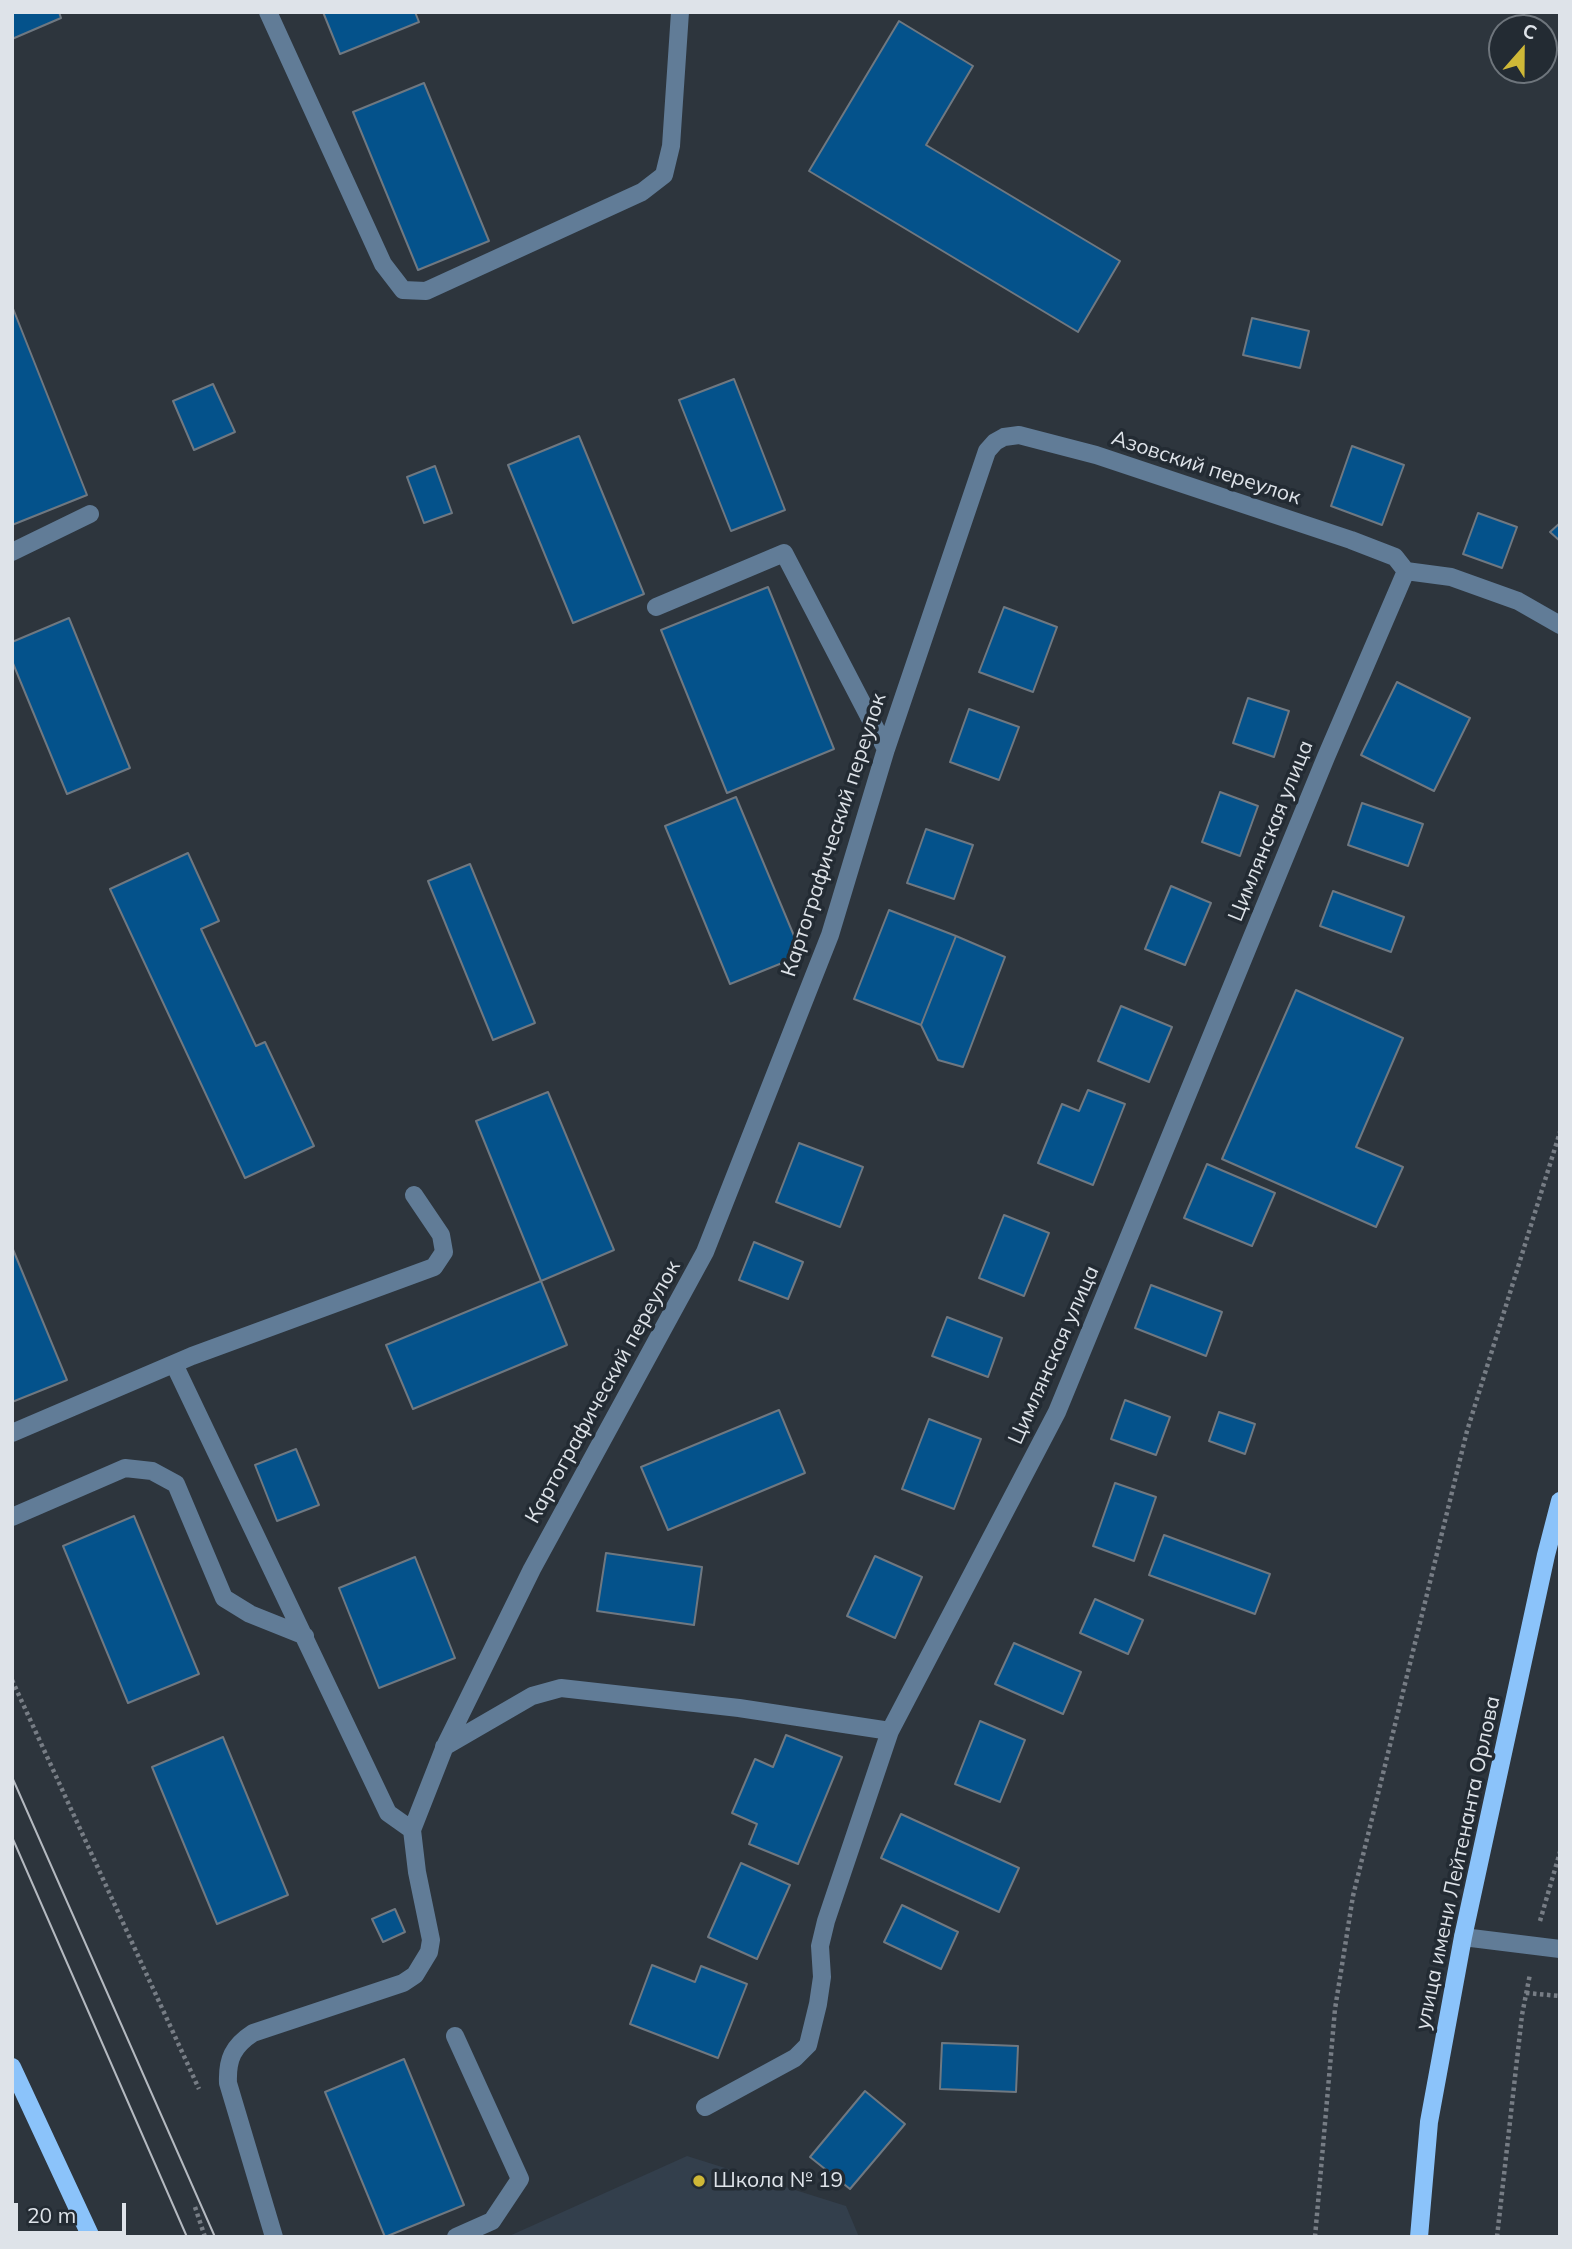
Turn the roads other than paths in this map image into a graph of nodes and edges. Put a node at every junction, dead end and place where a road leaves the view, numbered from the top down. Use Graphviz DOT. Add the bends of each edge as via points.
graph roads {
  1 [pos="268,12"];
  2 [pos="680,12"];
  3 [pos="987,450"];
  4 [pos="90,514"];
  5 [pos="12,552"];
  6 [pos="1405,571"];
  7 [pos="656,607"];
  8 [pos="1560,625"];
  9 [pos="886,749"];
  10 [pos="414,1195"];
  11 [pos="174,1364"];
  12 [pos="12,1433"];
  13 [pos="1560,1501"];
  14 [pos="12,1517"];
  15 [pos="305,1636"];
  16 [pos="890,1731"];
  17 [pos="444,1747"];
  18 [pos="412,1830"];
  19 [pos="1463,1937"];
  20 [pos="1560,1949"];
  21 [pos="455,2036"];
  22 [pos="12,2067"];
  23 [pos="705,2107"];
  24 [pos="91,2237"];
  25 [pos="274,2237"];
  26 [pos="456,2237"];
  27 [pos="1419,2237"];
  1 -- 2 [label="street" via="383,264 403,289 426,291 642,192 664,175 671,146"];
  3 -- 6 [label="street, Азовский переулок" via="1004,437 1019,435 1097,455 1352,540 1395,557"];
  3 -- 9 [label="street, Картографический переулок"];
  4 -- 5 [label="street"];
  6 -- 8 [label="street" via="1451,577 1518,601"];
  6 -- 16 [label="street, Цимлянская улица" via="1057,1412"];
  7 -- 9 [label="street" via="784,553"];
  9 -- 17 [label="street, Картографический переулок" via="830,935 705,1252 532,1569"];
  10 -- 11 [label="street" via="441,1235 444,1252 434,1267"];
  11 -- 12 [label="street"];
  11 -- 15 [label="street"];
  13 -- 19 [label="main road, улица имени Лейтенанта Орлова"];
  14 -- 15 [label="street" via="125,1468 152,1471 176,1485 224,1598"];
  15 -- 18 [label="street" via="388,1812"];
  16 -- 17 [label="street" via="561,1688 532,1696"];
  16 -- 23 [label="street, Цимлянская улица" via="826,1921 820,1946 822,1977 808,2045 795,2058"];
  17 -- 18 [label="street, Картографический переулок"];
  18 -- 25 [label="street, Картографический переулок" via="430,1940 429,1952 415,1975 253,2033 232,2051 228,2083"];
  19 -- 20 [label="street"];
  19 -- 27 [label="main road, улица имени Лейтенанта Орлова" via="1429,2122"];
  21 -- 26 [label="street" via="520,2179 492,2221"];
  22 -- 24 [label="main road"];
}
